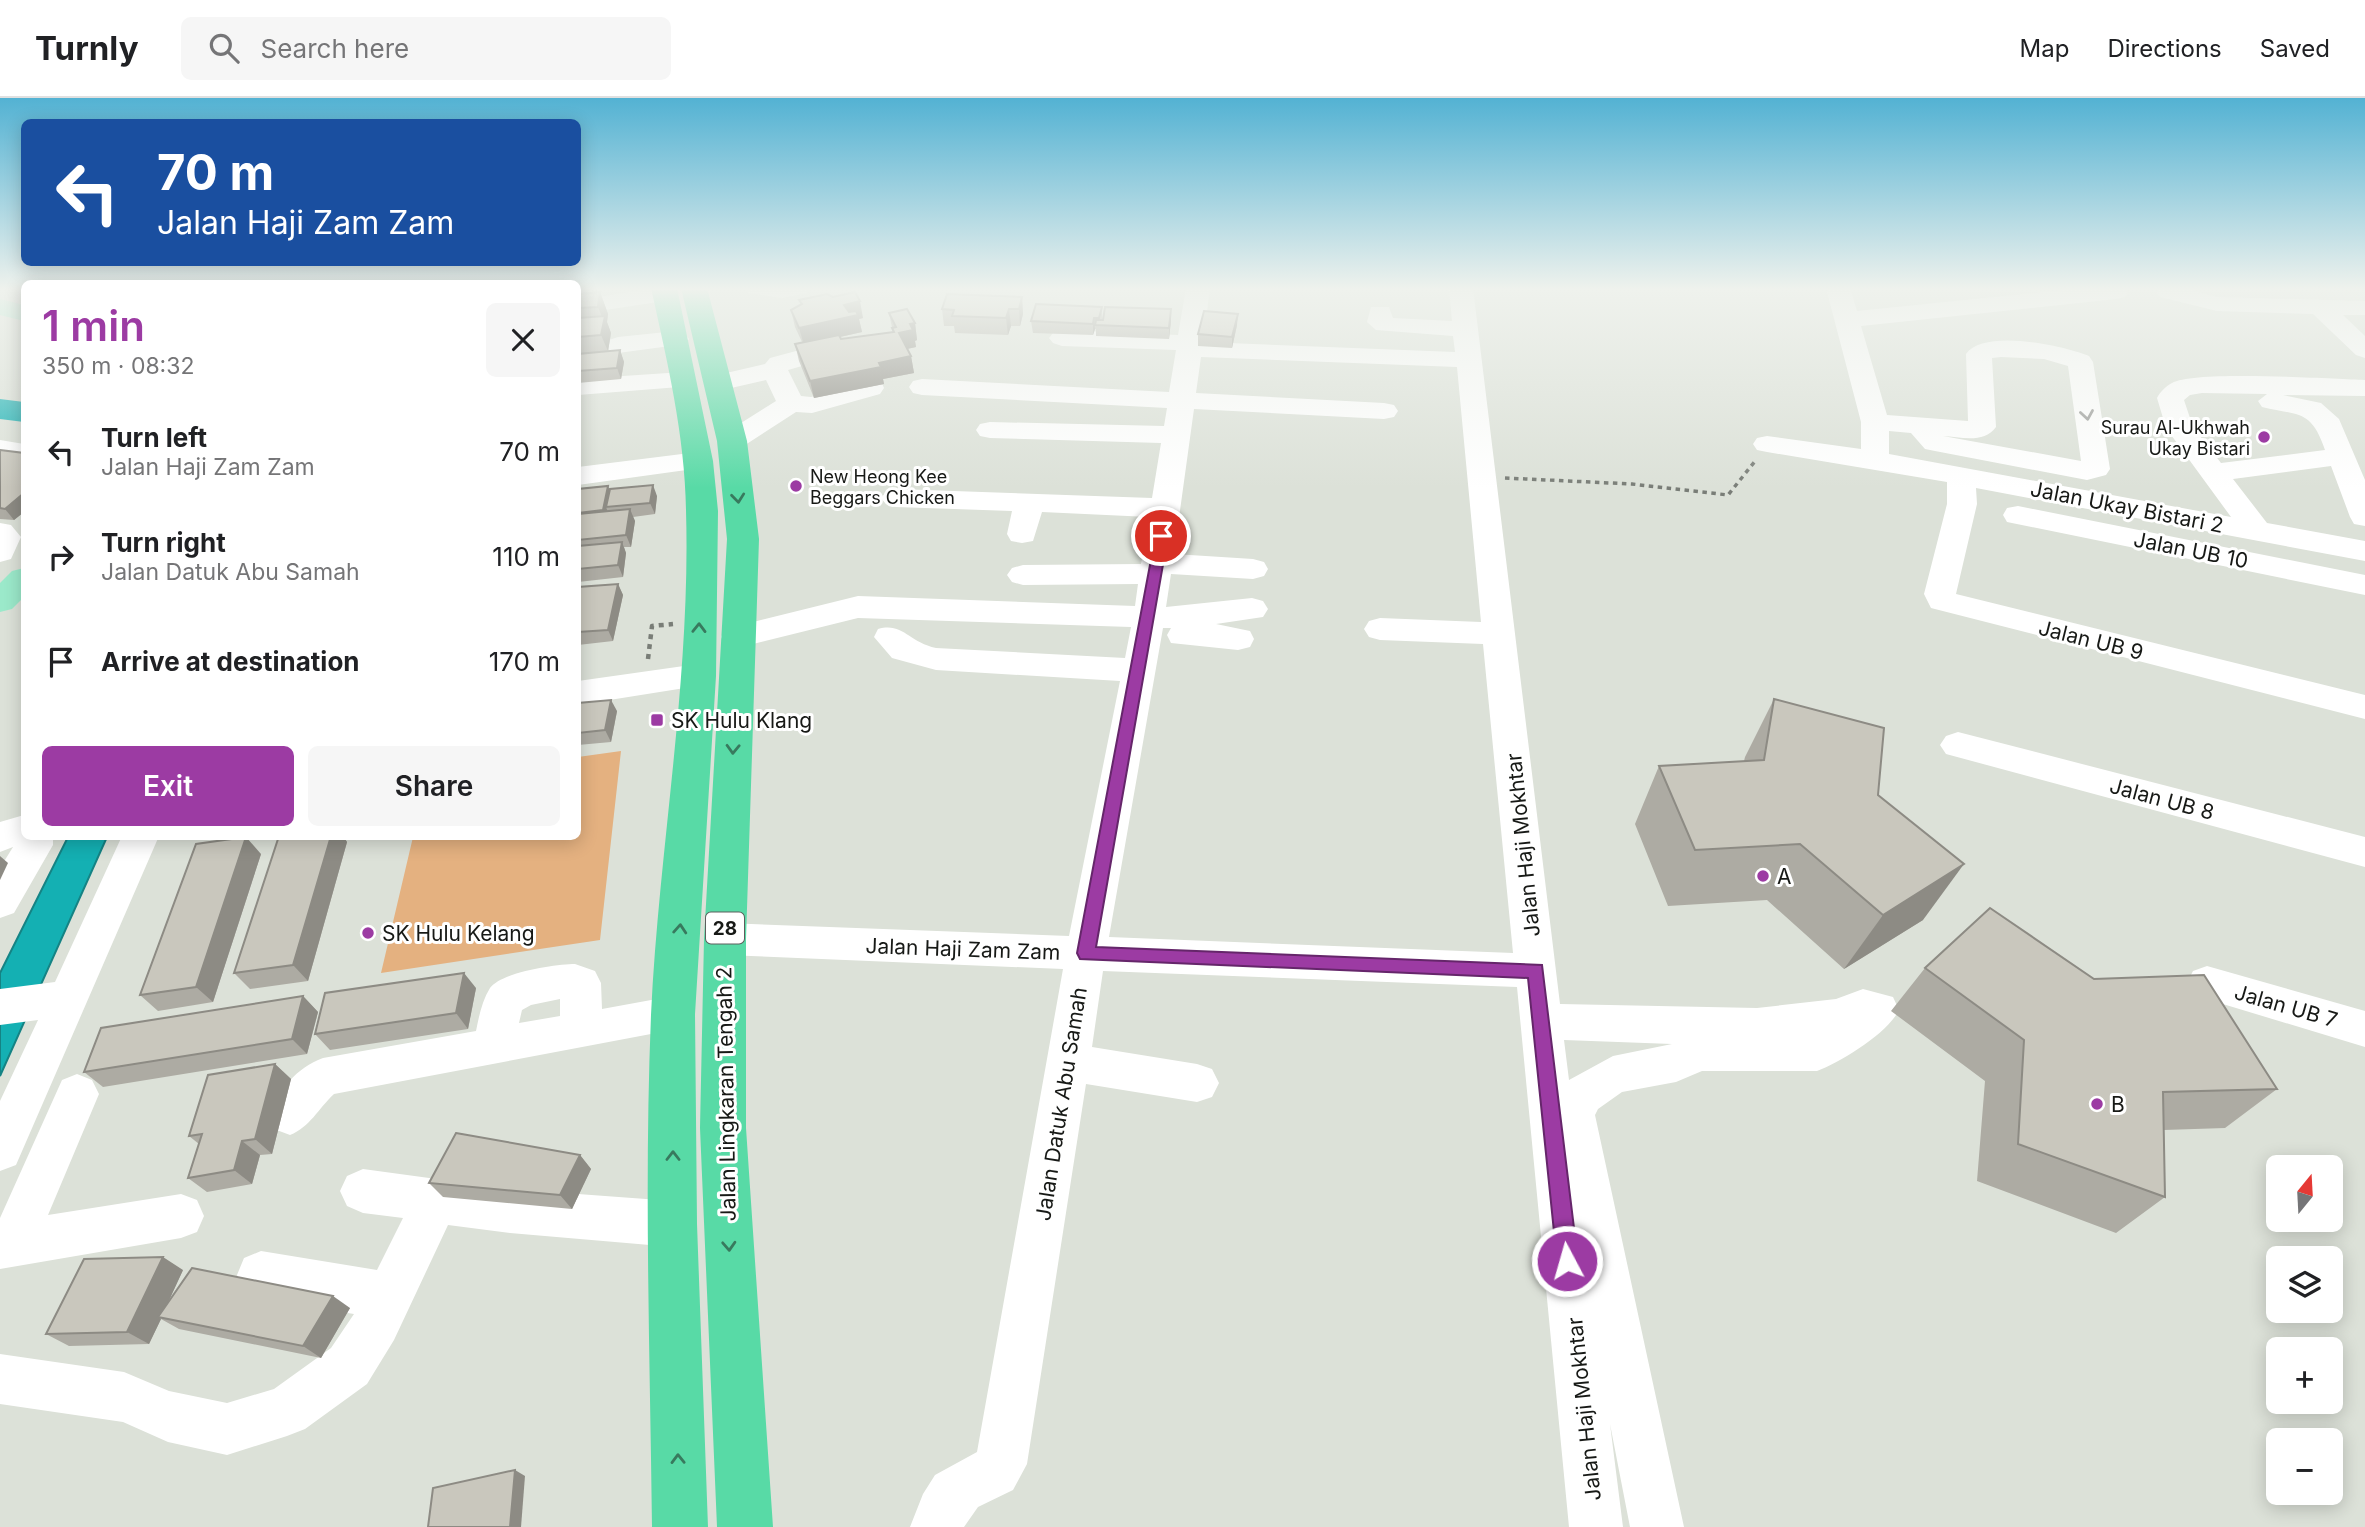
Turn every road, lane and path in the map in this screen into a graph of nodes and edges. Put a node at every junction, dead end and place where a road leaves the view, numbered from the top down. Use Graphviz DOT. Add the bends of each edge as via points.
graph roads {
  1 [pos="685,355"];
  2 [pos="693,355"];
  3 [pos="813,355"];
  4 [pos="856,355"];
  5 [pos="1188,355"];
  6 [pos="1470,355"];
  7 [pos="1857,355"];
  8 [pos="1979,355"];
  9 [pos="2061,355"];
  10 [pos="774,370"];
  11 [pos="700,381"];
  12 [pos="922,387"];
  13 [pos="581,388"];
  14 [pos="2365,388"];
  15 [pos="2247,398"];
  16 [pos="791,403"];
  17 [pos="1384,411"];
  18 [pos="1179,418"];
  19 [pos="1875,422"];
  20 [pos="1309,425"];
  21 [pos="1924,426"];
  22 [pos="990,430"];
  23 [pos="1768,444"];
  24 [pos="0,448"];
  25 [pos="715,451"];
  26 [pos="21,452"];
  27 [pos="2341,456"];
  28 [pos="1882,461"];
  29 [pos="2214,474"];
  30 [pos="581,475"];
  31 [pos="1483,475"];
  32 [pos="1961,476"];
  33 [pos="896,498"];
  34 [pos="1028,503"];
  35 [pos="1165,508"];
  36 [pos="2018,516"];
  37 [pos="2365,517"];
  38 [pos="2256,530"];
  39 [pos="1022,534"];
  40 [pos="2365,551"];
  41 [pos="1156,569"];
  42 [pos="1253,569"];
  43 [pos="1023,575"];
  44 [pos="21,582"];
  45 [pos="2365,585"];
  46 [pos="0,601"];
  47 [pos="1252,608"];
  48 [pos="652,626"];
  49 [pos="1380,629"];
  50 [pos="1500,634"];
  51 [pos="737,637"];
  52 [pos="890,637"];
  53 [pos="1238,639"];
  54 [pos="1144,643"];
  55 [pos="648,662"];
  56 [pos="698,676"];
  57 [pos="581,693"];
  58 [pos="2365,707"];
  59 [pos="1958,745"];
  60 [pos="21,830"];
  61 [pos="0,837"];
  62 [pos="34,840"];
  63 [pos="138,840"];
  64 [pos="2365,852"];
  65 [pos="0,902"];
  66 [pos="725,939"];
  67 [pos="1086,953"];
  68 [pos="1536,971"];
  69 [pos="2207,983"];
  70 [pos="35,1002"];
  71 [pos="673,1014"];
  72 [pos="1542,1021"];
  73 [pos="2365,1029"];
  74 [pos="1671,1044"];
  75 [pos="1067,1062"];
  76 [pos="1197,1083"];
  77 [pos="77,1094"];
  78 [pos="290,1115"];
  79 [pos="0,1150"];
  80 [pos="363,1191"];
  81 [pos="435,1201"];
  82 [pos="181,1216"];
  83 [pos="673,1224"];
  84 [pos="6,1246"];
  85 [pos="261,1275"];
  86 [pos="389,1296"];
  87 [pos="0,1379"];
  88 [pos="680,1527"];
  89 [pos="745,1527"];
  90 [pos="937,1527"];
  91 [pos="1596,1527"];
  92 [pos="1657,1527"];
  1 -- 11 [label="highway, Jalan Lingkaran Tengah 2 / 28"];
  2 -- 11 [label="highway, Jalan Lingkaran Tengah 2 / 28"];
  3 -- 10 [label="street" via="779,364"];
  4 -- 16 [label="street" via="871,388 812,405"];
  5 -- 18 [label="street, Jalan Datuk Abu Samah"];
  6 -- 31 [label="street, Jalan Haji Mokhtar"];
  7 -- 19 [label="street"];
  21 -- 8 [label="street, one-way" via="1982,427"];
  9 -- 21 [label="street, one-way" via="2080,362 2096,469 1935,443 1925,434"];
  10 -- 11 [label="street"];
  10 -- 16 [label="street"];
  11 -- 13 [label="street" via="608,397"];
  11 -- 25 [label="highway, Jalan Lingkaran Tengah 2 / 28"];
  12 -- 18 [label="street"];
  14 -- 29 [label="street" via="2182,388 2170,398 2174,416"];
  15 -- 27 [label="street" via="2321,412 2330,423"];
  16 -- 25 [label="street"];
  17 -- 18 [label="street"];
  18 -- 20 [label="street"];
  18 -- 22 [label="street"];
  18 -- 35 [label="street, Jalan Datuk Abu Samah"];
  19 -- 21 [label="street"];
  19 -- 28 [label="street"];
  23 -- 28 [label="street, Jalan Ukay Bistari 2"];
  23 -- 31 [label="path" via="1756,453 1756,463 1728,495"];
  24 -- 26 [label="street"];
  25 -- 30 [label="street"];
  25 -- 51 [label="highway, Jalan Lingkaran Tengah 2 / 28, one-way" via="743,539"];
  56 -- 25 [label="highway, Jalan Lingkaran Tengah 2 / 28, one-way" via="702,511"];
  27 -- 29 [label="street"];
  27 -- 37 [label="street"];
  28 -- 32 [label="street, Jalan Ukay Bistari 2"];
  29 -- 38 [label="street"];
  31 -- 50 [label="street, Jalan Haji Mokhtar"];
  32 -- 38 [label="street, Jalan Ukay Bistari 2"];
  32 -- 58 [label="street, Jalan UB 9" via="1962,504 1942,601"];
  33 -- 34 [label="street"];
  34 -- 35 [label="street"];
  34 -- 39 [label="street"];
  35 -- 41 [label="street, Jalan Datuk Abu Samah"];
  36 -- 45 [label="street, Jalan UB 10"];
  38 -- 40 [label="street, Jalan Ukay Bistari 2"];
  41 -- 42 [label="street"];
  41 -- 43 [label="street"];
  41 -- 54 [label="street, Jalan Datuk Abu Samah"];
  44 -- 46 [label="main road"];
  47 -- 54 [label="street" via="1210,616"];
  48 -- 55 [label="path"];
  49 -- 50 [label="street"];
  50 -- 68 [label="street, Jalan Haji Mokhtar"];
  51 -- 54 [label="street" via="858,607"];
  51 -- 66 [label="highway, Jalan Lingkaran Tengah 2 / 28, one-way"];
  52 -- 54 [label="street" via="908,653 936,659"];
  53 -- 54 [label="street" via="1189,634"];
  54 -- 67 [label="street, Jalan Datuk Abu Samah"];
  56 -- 57 [label="street"];
  71 -- 56 [label="highway, Jalan Lingkaran Tengah 2 / 28, one-way"];
  59 -- 64 [label="street, Jalan UB 8"];
  60 -- 61 [label="street"];
  62 -- 65 [label="street"];
  63 -- 70 [label="street"];
  66 -- 67 [label="street, Jalan Haji Zam Zam"];
  66 -- 89 [label="highway, Jalan Lingkaran Tengah 2 / 28, one-way" via="725,1174"];
  67 -- 68 [label="street, Jalan Haji Zam Zam"];
  67 -- 75 [label="street, Jalan Datuk Abu Samah"];
  68 -- 72 [label="street, Jalan Haji Mokhtar"];
  69 -- 73 [label="street, Jalan UB 7"];
  70 -- 79 [label="street"];
  71 -- 78 [label="street" via="323,1077"];
  83 -- 71 [label="highway, Jalan Lingkaran Tengah 2 / 28, one-way"];
  72 -- 74 [label="street"];
  72 -- 91 [label="street, Jalan Haji Mokhtar"];
  74 -- 74 [label="street" via="1808,1024 1871,1008 1817,1052 1698,1052"];
  74 -- 92 [label="street" via="1583,1094 1573,1115"];
  75 -- 76 [label="street"];
  75 -- 90 [label="street, Jalan Datuk Abu Samah" via="1001,1464 988,1477 956,1492 942,1508"];
  77 -- 84 [label="street"];
  80 -- 81 [label="street"];
  81 -- 83 [label="street"];
  81 -- 86 [label="street"];
  82 -- 84 [label="street"];
  88 -- 83 [label="highway, Jalan Lingkaran Tengah 2 / 28, one-way"];
  85 -- 86 [label="street"];
  86 -- 87 [label="street" via="349,1366 287,1411 227,1429 168,1416 124,1397"];
}
